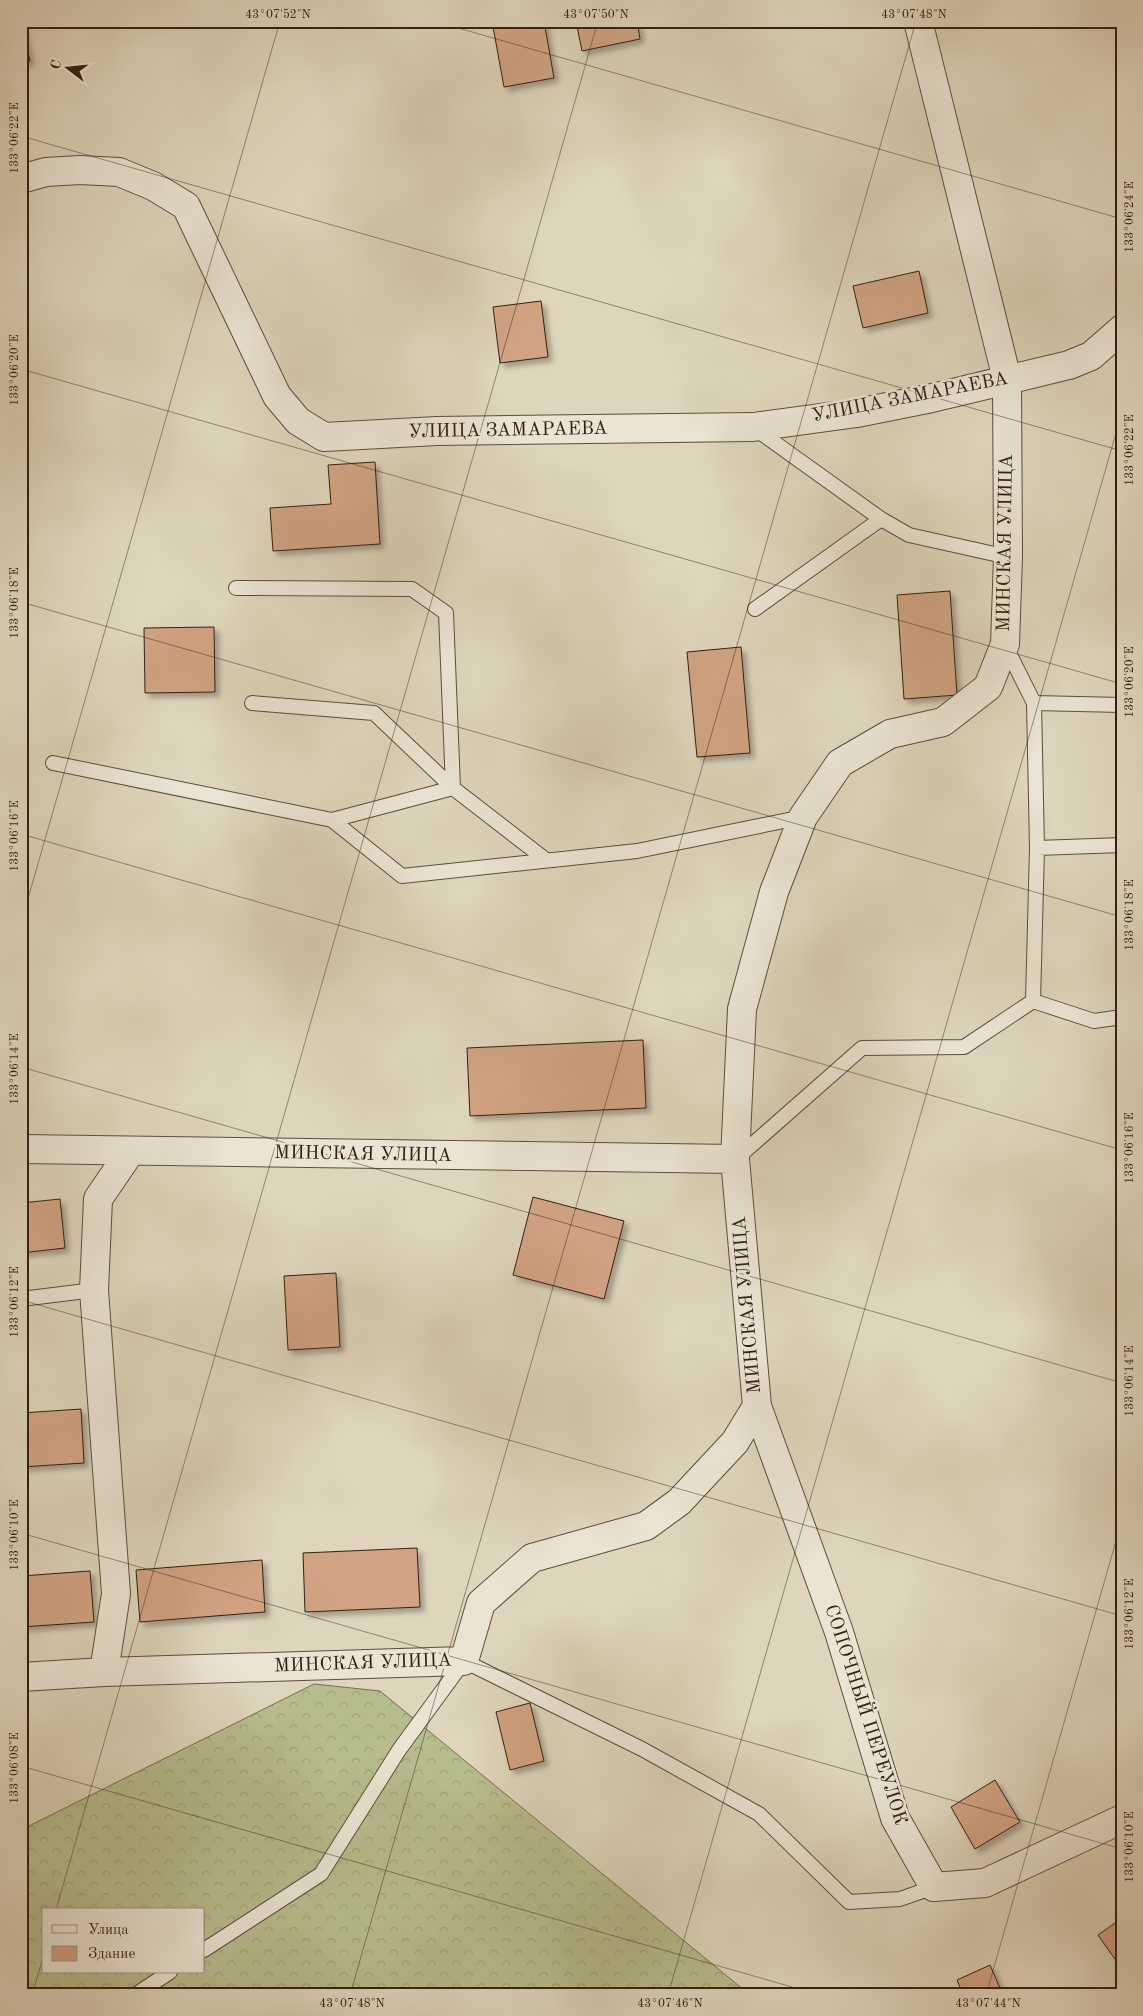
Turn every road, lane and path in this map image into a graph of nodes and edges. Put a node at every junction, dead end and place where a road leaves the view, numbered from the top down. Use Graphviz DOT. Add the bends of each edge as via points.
graph roads {
  1 [pos="918,21"];
  2 [pos="21,179"];
  3 [pos="1122,329"];
  4 [pos="1007,379"];
  5 [pos="753,427"];
  6 [pos="881,518"];
  7 [pos="1008,557"];
  8 [pos="236,588"];
  9 [pos="755,609"];
  10 [pos="1005,644"];
  11 [pos="252,703"];
  12 [pos="1034,703"];
  13 [pos="1122,706"];
  14 [pos="53,763"];
  15 [pos="453,788"];
  16 [pos="803,817"];
  17 [pos="332,820"];
  18 [pos="1122,845"];
  19 [pos="1037,848"];
  20 [pos="546,860"];
  21 [pos="1033,1002"];
  22 [pos="1122,1018"];
  23 [pos="21,1149"];
  24 [pos="130,1152"];
  25 [pos="735,1159"];
  26 [pos="94,1290"];
  27 [pos="21,1299"];
  28 [pos="757,1406"];
  29 [pos="464,1661"];
  30 [pos="104,1672"];
  31 [pos="21,1678"];
  32 [pos="1122,1819"];
  33 [pos="934,1887"];
  34 [pos="205,1949"];
  35 [pos="167,1974"];
  36 [pos="136,1995"];
  1 -- 4 [label="street, МИНСКАЯ УЛИЦА"];
  2 -- 5 [label="street, УЛИЦА ЗАМАРАЕВА" via="46,172 120,172 153,186 186,206 277,396 298,421 324,437 437,431"];
  3 -- 4 [label="street, УЛИЦА ЗАМАРАЕВА" via="1091,356 1069,365"];
  4 -- 5 [label="street, УЛИЦА ЗАМАРАЕВА" via="876,409"];
  4 -- 7 [label="street, МИНСКАЯ УЛИЦА"];
  5 -- 6 [label="lane"];
  6 -- 7 [label="lane" via="909,535"];
  6 -- 9 [label="lane"];
  7 -- 10 [label="street, МИНСКАЯ УЛИЦА"];
  8 -- 15 [label="lane" via="412,590 446,613"];
  10 -- 12 [label="lane"];
  10 -- 16 [label="street, МИНСКАЯ УЛИЦА" via="988,687 943,722 890,734 840,762"];
  11 -- 15 [label="lane" via="374,713"];
  12 -- 13 [label="lane"];
  12 -- 19 [label="lane"];
  14 -- 17 [label="lane"];
  15 -- 17 [label="lane"];
  15 -- 20 [label="lane"];
  16 -- 20 [label="lane" via="637,851"];
  16 -- 25 [label="street, МИНСКАЯ УЛИЦА" via="774,892 742,1009"];
  17 -- 20 [label="lane" via="402,876"];
  18 -- 19 [label="lane"];
  19 -- 21 [label="lane"];
  21 -- 22 [label="lane" via="1094,1021"];
  21 -- 25 [label="lane" via="964,1047 862,1048"];
  23 -- 24 [label="street, МИНСКАЯ УЛИЦА"];
  24 -- 25 [label="street, МИНСКАЯ УЛИЦА"];
  24 -- 26 [label="street" via="98,1199"];
  25 -- 28 [label="street, МИНСКАЯ УЛИЦА"];
  26 -- 27 [label="lane"];
  26 -- 30 [label="street" via="116,1594"];
  28 -- 29 [label="street, МИНСКАЯ УЛИЦА" via="735,1442 679,1502 646,1526 532,1558 480,1603"];
  28 -- 33 [label="street, СОПОЧНЫЙ ПЕРЕУЛОК" via="839,1632 894,1818"];
  29 -- 30 [label="street, МИНСКАЯ УЛИЦА"];
  29 -- 33 [label="lane" via="642,1750 759,1814 849,1902 900,1899"];
  29 -- 34 [label="lane" via="399,1750 321,1874"];
  30 -- 31 [label="street, МИНСКАЯ УЛИЦА"];
  32 -- 33 [label="street" via="985,1883"];
  35 -- 36 [label="lane"];
}
